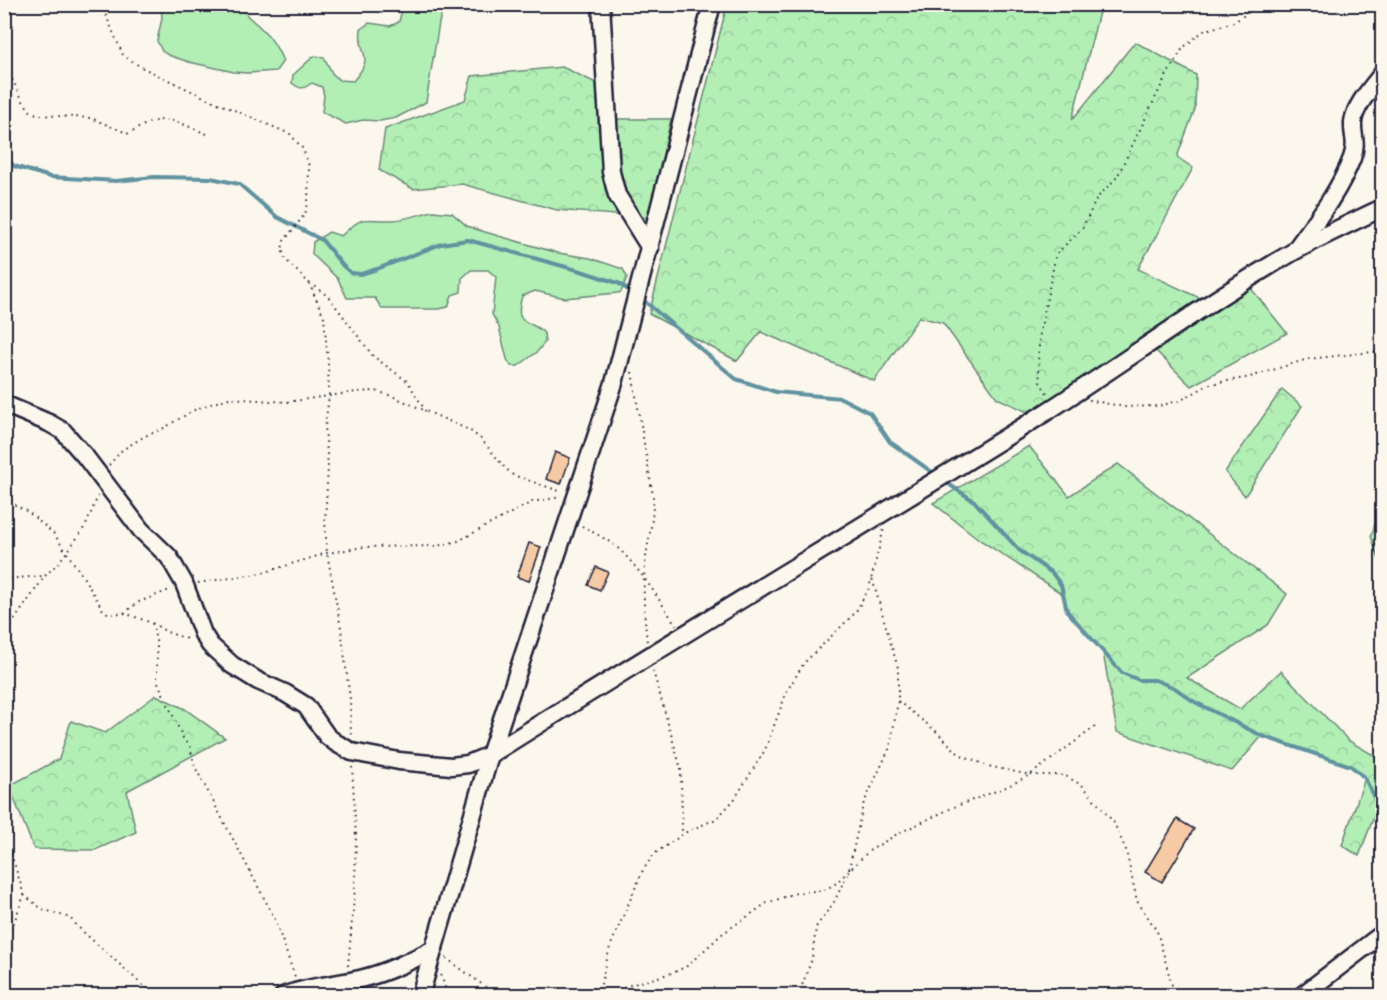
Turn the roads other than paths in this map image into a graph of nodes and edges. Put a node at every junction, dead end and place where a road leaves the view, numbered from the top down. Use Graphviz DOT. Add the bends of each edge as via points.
graph roads {
  1 [pos="601,4"];
  2 [pos="712,4"];
  3 [pos="1383,74"];
  4 [pos="1383,208"];
  5 [pos="650,248"];
  6 [pos="1292,253"];
  7 [pos="4,404"];
  8 [pos="490,755"];
  9 [pos="1383,934"];
  10 [pos="434,949"];
  11 [pos="283,996"];
  12 [pos="420,996"];
  13 [pos="1301,996"];
  1 -- 5 [label="street" via="611,172 617,195"];
  2 -- 5 [label="street"];
  3 -- 6 [label="street" via="1353,120 1356,144 1351,160 1325,209"];
  4 -- 6 [label="street"];
  5 -- 8 [label="street" via="614,383"];
  6 -- 8 [label="street" via="888,511"];
  7 -- 8 [label="street" via="63,431 141,530 169,556 210,645 232,665 306,706 327,736 352,752 399,761 451,766"];
  8 -- 10 [label="street"];
  9 -- 13 [label="street"];
  10 -- 11 [label="street" via="361,979 300,989"];
  10 -- 12 [label="street"];
}
